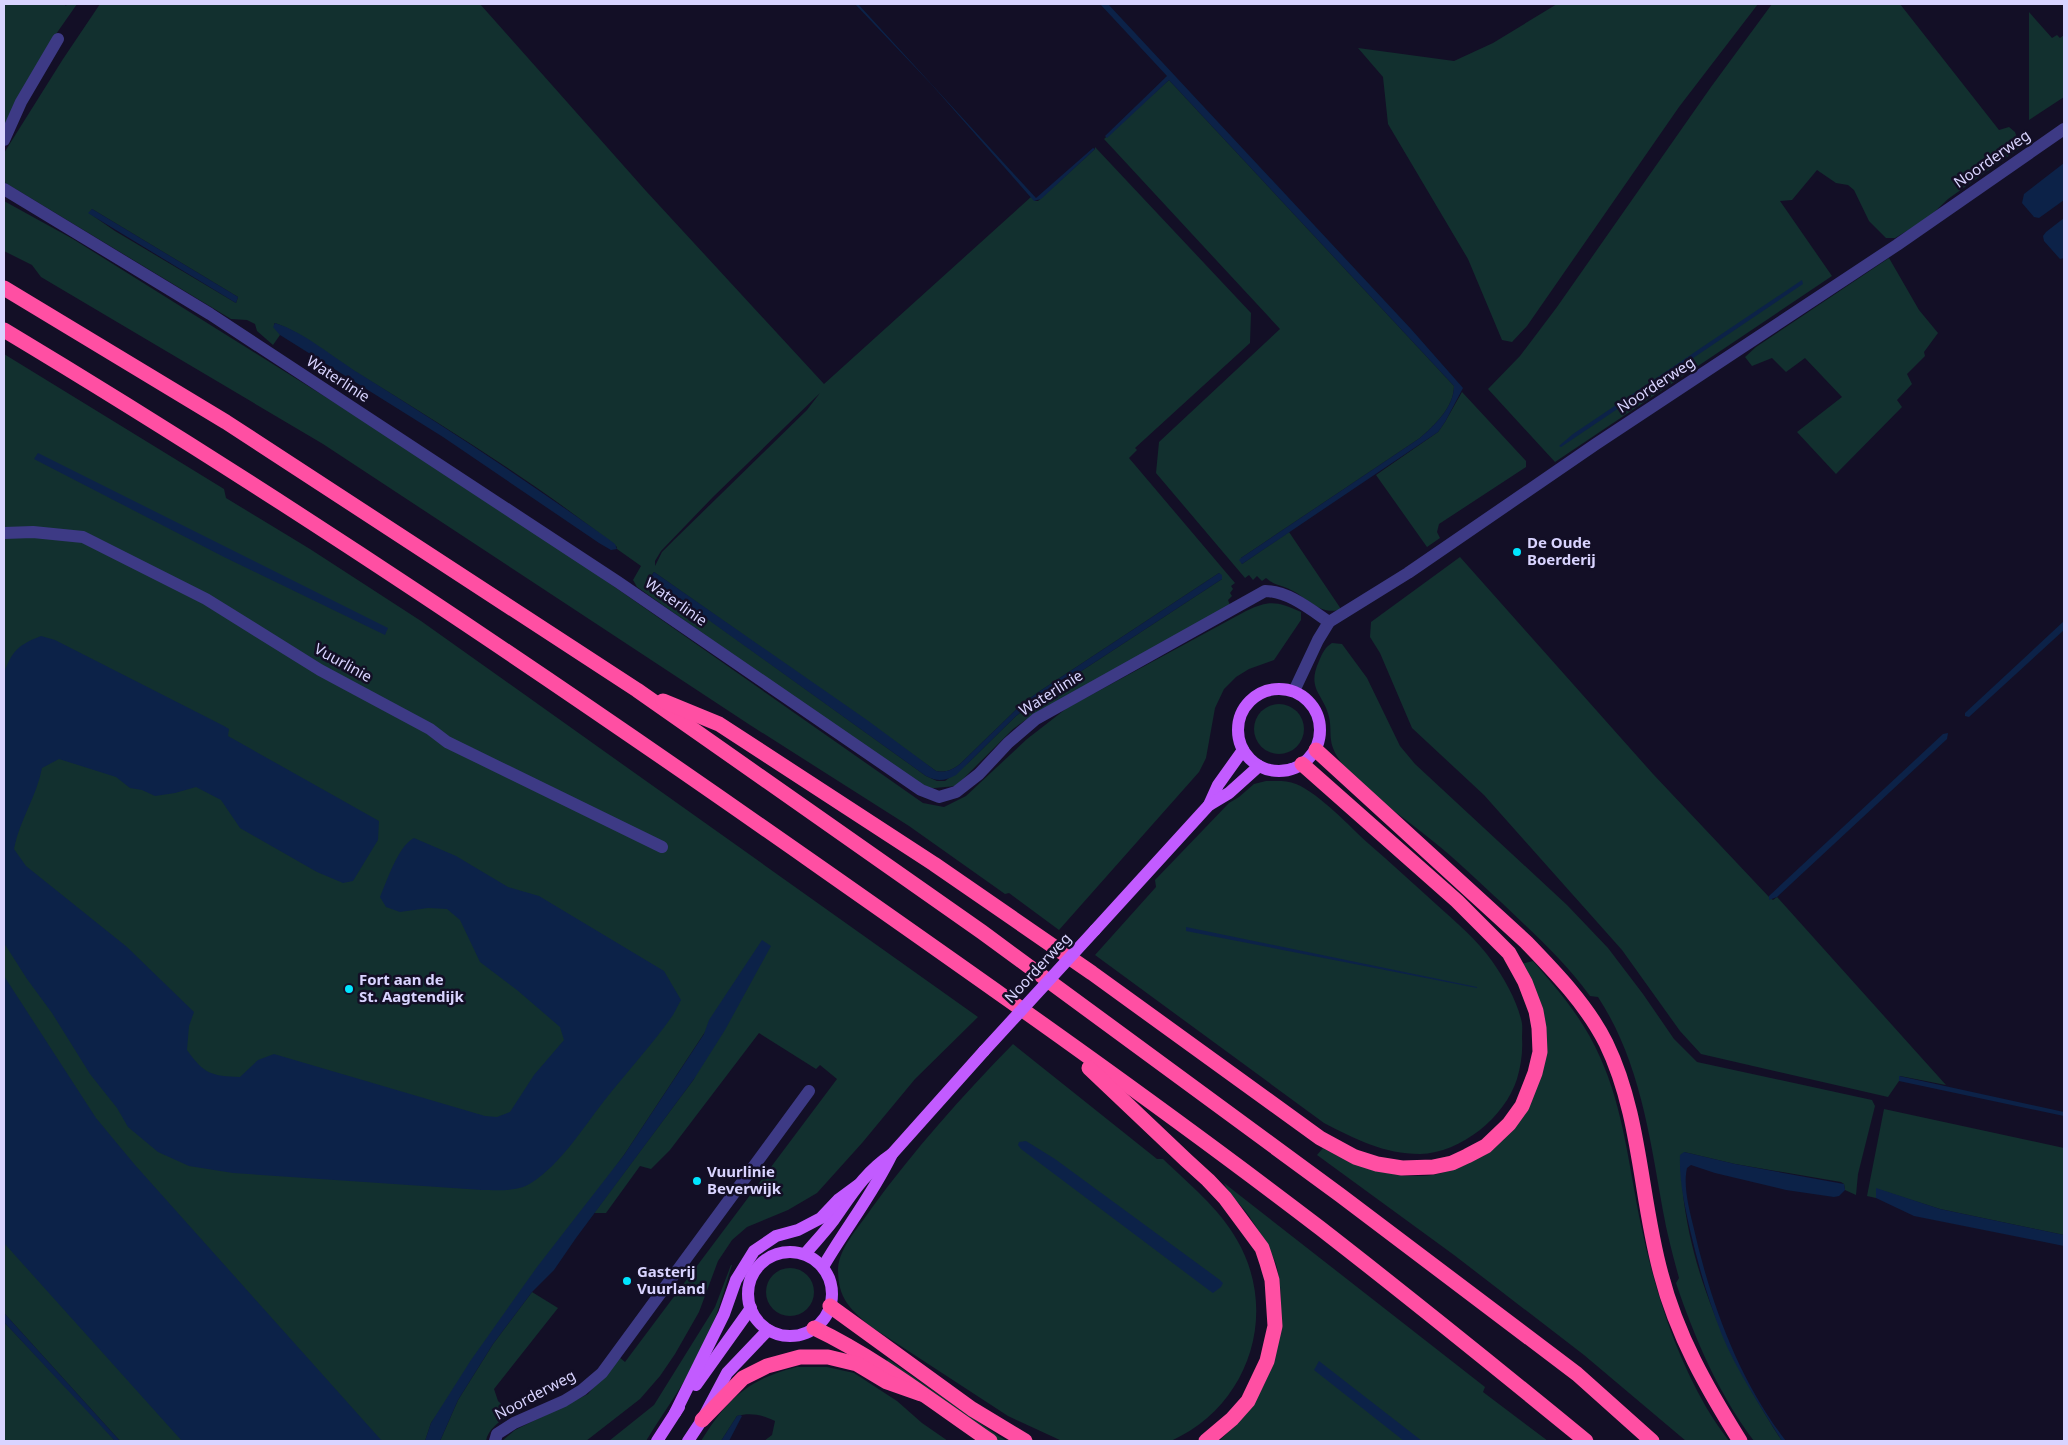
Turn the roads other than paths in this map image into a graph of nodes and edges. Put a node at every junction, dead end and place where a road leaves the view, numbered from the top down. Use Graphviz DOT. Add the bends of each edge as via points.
graph roads {
  1 [pos="58,39"];
  2 [pos="2064,129"];
  3 [pos="4,140"];
  4 [pos="4,189"];
  5 [pos="4,288"];
  6 [pos="4,330"];
  7 [pos="4,533"];
  8 [pos="1329,622"];
  9 [pos="637,690"];
  10 [pos="1294,691"];
  11 [pos="1243,750"];
  12 [pos="1316,750"];
  13 [pos="1302,764"];
  14 [pos="1259,766"];
  15 [pos="1209,805"];
  16 [pos="662,847"];
  17 [pos="1046,1026"];
  18 [pos="809,1092"];
  19 [pos="892,1154"];
  20 [pos="858,1185"];
  21 [pos="805,1254"];
  22 [pos="822,1267"];
  23 [pos="830,1306"];
  24 [pos="750,1308"];
  25 [pos="814,1328"];
  26 [pos="768,1330"];
  27 [pos="921,1394"];
  28 [pos="675,1413"];
  29 [pos="702,1420"];
  30 [pos="495,1441"];
  31 [pos="657,1441"];
  32 [pos="688,1441"];
  33 [pos="990,1441"];
  34 [pos="1025,1441"];
  35 [pos="1206,1441"];
  36 [pos="1586,1441"];
  37 [pos="1652,1441"];
  38 [pos="1740,1441"];
  1 -- 3 [label="street"];
  2 -- 8 [label="street, Noorderweg" via="1898,245 1596,444 1408,573"];
  4 -- 8 [label="street, Waterlinie" via="210,314 618,582 921,790 939,797 956,792 979,774 1036,718 1265,591 1284,595"];
  5 -- 9 [label="highway" via="226,422"];
  6 -- 17 [label="highway" via="140,412 386,570 655,751"];
  7 -- 16 [label="street, Vuurlinie" via="33,532 83,538 206,599 320,670 430,729 447,742"];
  8 -- 10 [label="street, Noorderweg"];
  9 -- 13 [label="highway" via="719,724 866,818 1092,973 1320,1138 1355,1157 1377,1164 1418,1168 1452,1163 1486,1146 1522,1106 1540,1052 1534,1004 1509,953 1457,901"];
  9 -- 37 [label="highway" via="982,932 1340,1195 1577,1374"];
  10 -- 11 [label="main road" via="1280,688 1253,698 1239,722"];
  10 -- 12 [label="main road" via="1306,698 1320,722"];
  11 -- 14 [label="main road"];
  11 -- 15 [label="main road, Noorderweg" via="1218,785"];
  12 -- 13 [label="main road"];
  12 -- 38 [label="highway" via="1526,942 1578,1000 1605,1042 1628,1105 1661,1274 1673,1311 1708,1390"];
  13 -- 14 [label="main road" via="1281,771"];
  14 -- 15 [label="main road, Noorderweg" via="1229,793"];
  15 -- 19 [label="main road, Noorderweg, bridge"];
  17 -- 35 [label="highway" via="1208,1180 1262,1248 1275,1303 1275,1326 1267,1361 1248,1401"];
  17 -- 36 [label="highway" via="1318,1226"];
  18 -- 30 [label="street, Noorderweg" via="602,1373 564,1401 514,1423 498,1434"];
  19 -- 20 [label="main road, Noorderweg" via="875,1165"];
  19 -- 22 [label="main road, Noorderweg" via="881,1177"];
  20 -- 21 [label="main road, Noorderweg"];
  20 -- 28 [label="main road, Noorderweg" via="821,1218 798,1230 776,1236 754,1251 736,1280 724,1314"];
  21 -- 22 [label="main road"];
  21 -- 24 [label="main road" via="792,1252 766,1259 750,1281"];
  22 -- 23 [label="main road" via="832,1292"];
  23 -- 25 [label="main road"];
  23 -- 34 [label="highway" via="972,1409"];
  24 -- 26 [label="main road"];
  24 -- 28 [label="main road, Noorderweg"];
  25 -- 26 [label="main road" via="791,1336"];
  25 -- 27 [label="highway" via="842,1341"];
  26 -- 29 [label="main road" via="728,1373"];
  27 -- 29 [label="highway" via="887,1382 857,1364 828,1357 800,1357 767,1366 743,1378"];
  27 -- 33 [label="highway"];
  28 -- 31 [label="main road, Noorderweg"];
  29 -- 32 [label="main road"];
}
